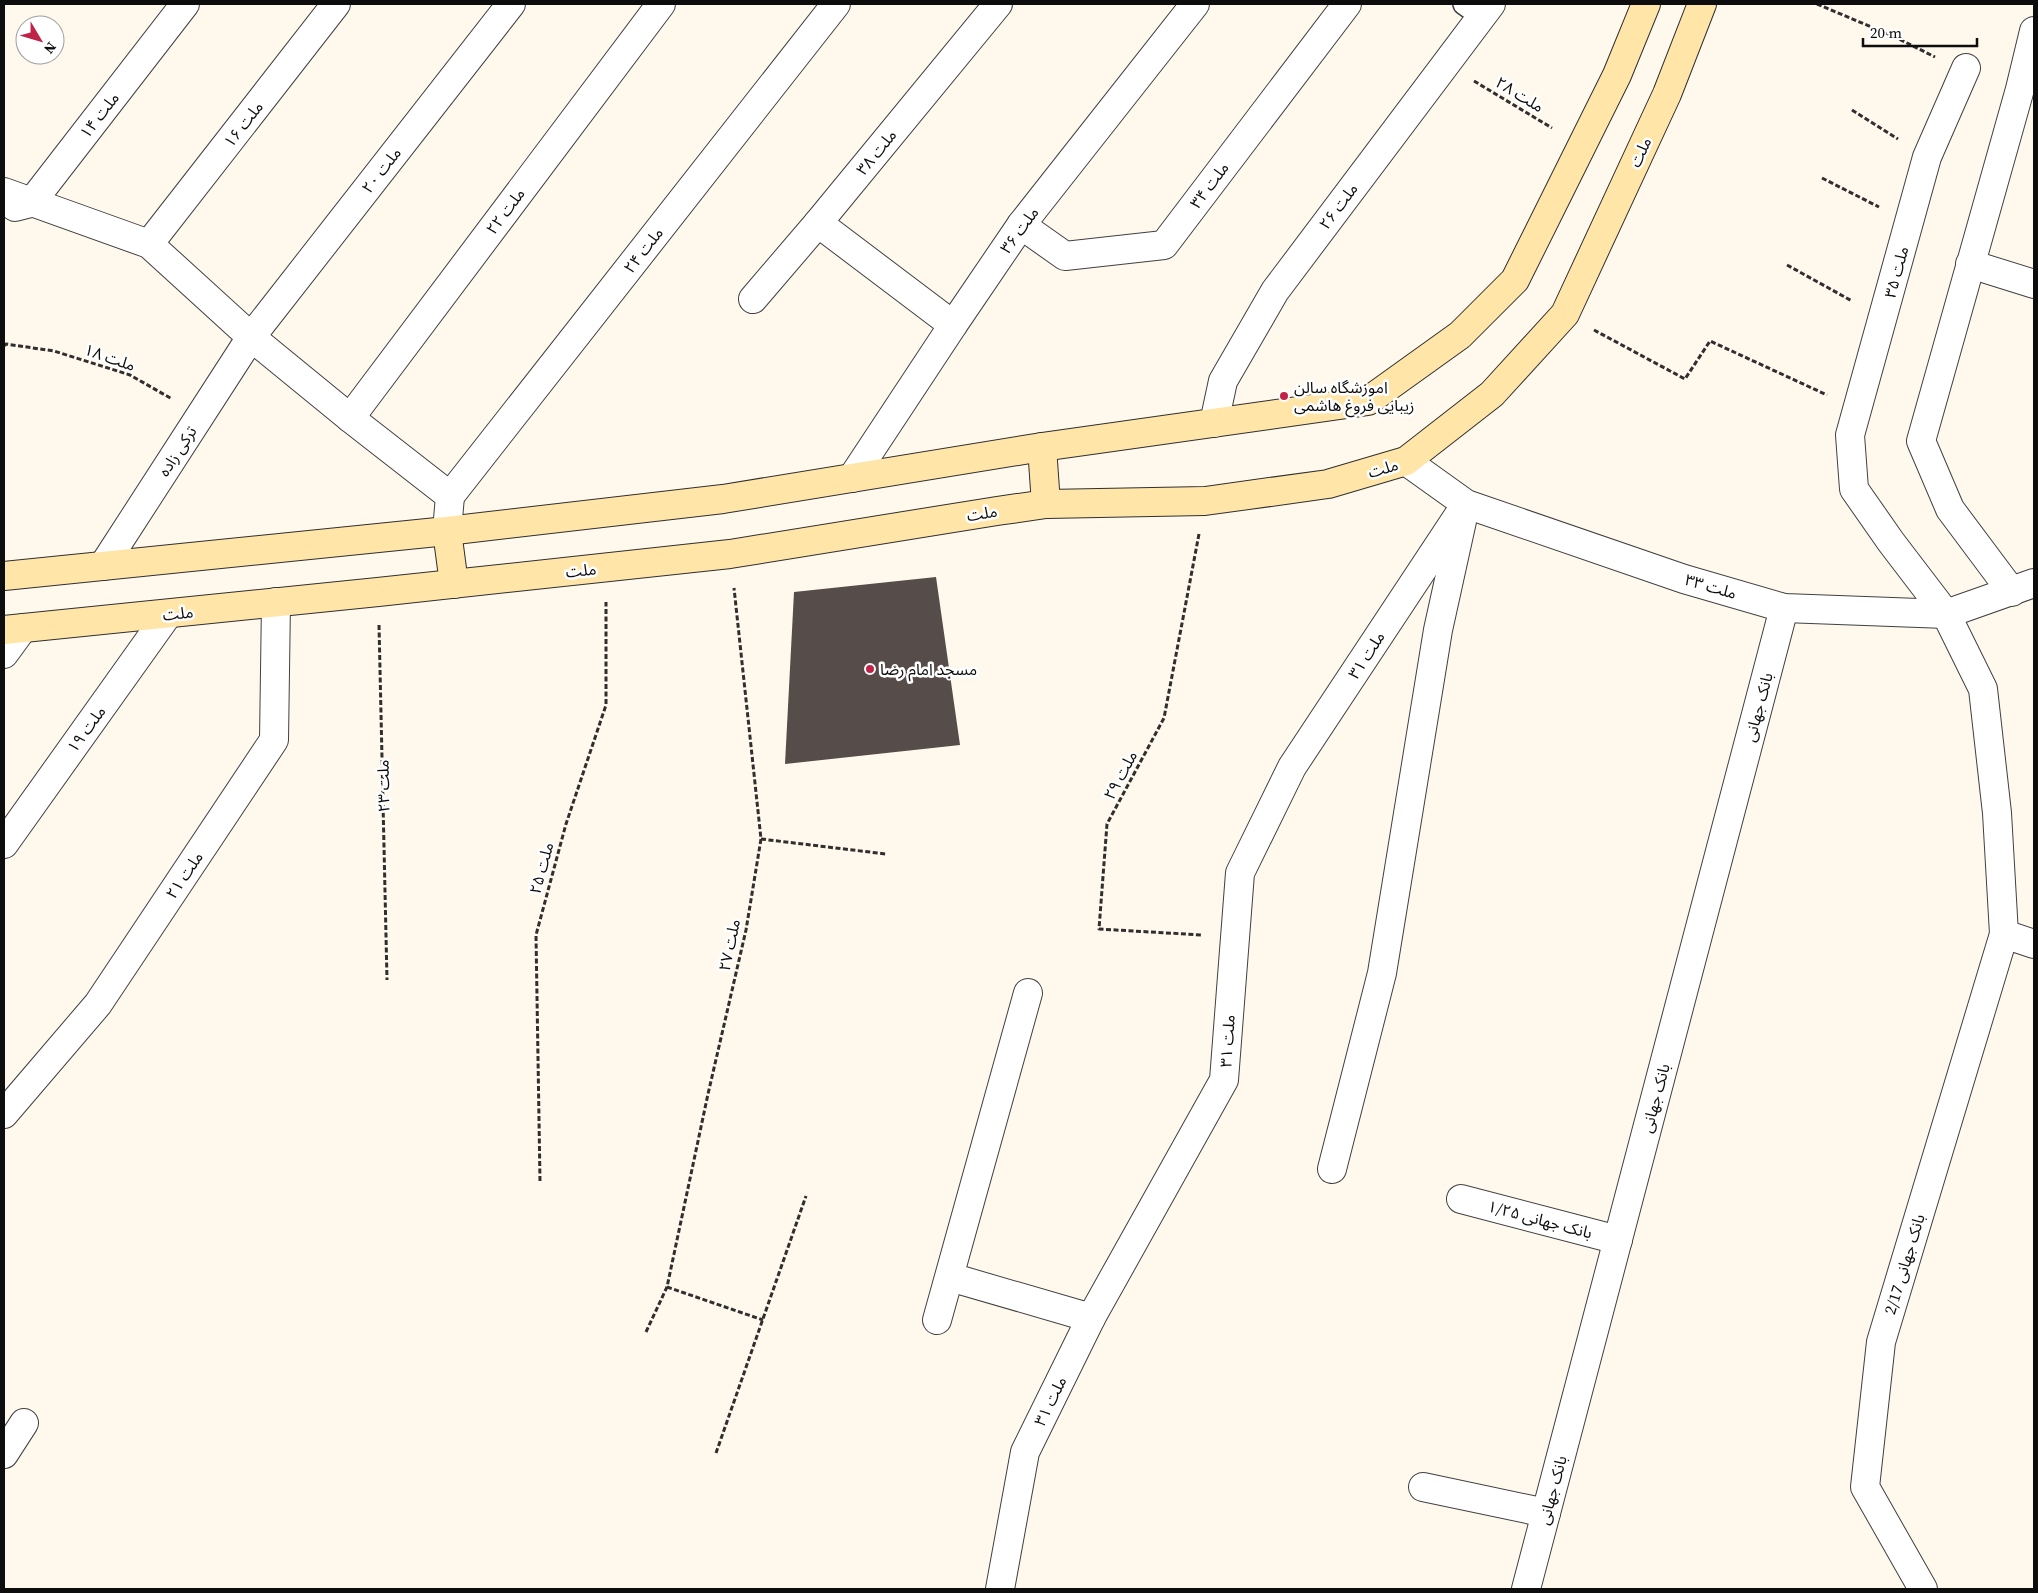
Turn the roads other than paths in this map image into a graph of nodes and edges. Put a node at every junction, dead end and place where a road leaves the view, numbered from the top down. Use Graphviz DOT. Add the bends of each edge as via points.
graph roads {
  1 [pos="185,4"];
  2 [pos="336,4"];
  3 [pos="511,4"];
  4 [pos="661,4"];
  5 [pos="836,4"];
  6 [pos="998,4"];
  7 [pos="1195,4"];
  8 [pos="1346,4"];
  9 [pos="1646,4"];
  10 [pos="1702,4"];
  11 [pos="1479,8"];
  12 [pos="2034,32"];
  13 [pos="1966,68"];
  14 [pos="2027,91"];
  15 [pos="4,192"];
  16 [pos="31,203"];
  17 [pos="4,210"];
  18 [pos="818,223"];
  19 [pos="1021,225"];
  20 [pos="149,244"];
  21 [pos="1970,264"];
  22 [pos="2034,284"];
  23 [pos="753,299"];
  24 [pos="953,325"];
  25 [pos="251,337"];
  26 [pos="350,418"];
  27 [pos="1214,423"];
  28 [pos="1042,447"];
  29 [pos="1406,461"];
  30 [pos="852,478"];
  31 [pos="450,496"];
  32 [pos="1046,504"];
  33 [pos="1466,504"];
  34 [pos="447,531"];
  35 [pos="103,566"];
  36 [pos="4,576"];
  37 [pos="454,584"];
  38 [pos="2023,587"];
  39 [pos="276,602"];
  40 [pos="1784,608"];
  41 [pos="168,614"];
  42 [pos="1946,614"];
  43 [pos="14,629"];
  44 [pos="4,654"];
  45 [pos="4,844"];
  46 [pos="2004,934"];
  47 [pos="2034,944"];
  48 [pos="1028,993"];
  49 [pos="4,1114"];
  50 [pos="1332,1169"];
  51 [pos="1462,1199"];
  52 [pos="1618,1240"];
  53 [pos="950,1277"];
  54 [pos="1091,1318"];
  55 [pos="937,1320"];
  56 [pos="24,1423"];
  57 [pos="4,1454"];
  58 [pos="1423,1487"];
  59 [pos="1546,1513"];
  60 [pos="1000,1589"];
  61 [pos="1526,1589"];
  62 [pos="1923,1589"];
  1 -- 16 [label="street, ملت ۱۴"];
  2 -- 20 [label="street, ملت ۱۶"];
  3 -- 25 [label="street, ملت ۲۰"];
  4 -- 26 [label="street, ملت ۲۲"];
  5 -- 31 [label="street, ملت ۲۴"];
  6 -- 18 [label="street, ملت ۳۸"];
  7 -- 19 [label="street, ملت ۳۶"];
  8 -- 19 [label="street, ملت ۳۴" via="1164,245 1065,256"];
  9 -- 27 [label="main road" via="1617,75 1514,280 1460,335 1368,401"];
  10 -- 29 [label="main road, ملت" via="1667,94 1565,314 1492,394"];
  11 -- 27 [label="street, ملت ۲۶" via="1446,64 1275,290 1223,381"];
  12 -- 14 [label="street"];
  13 -- 42 [label="street, ملت ۳۵" via="1927,157 1850,435 1854,489"];
  14 -- 21 [label="street"];
  15 -- 16 [label="street"];
  16 -- 17 [label="street"];
  16 -- 20 [label="street"];
  18 -- 23 [label="street, ملت ۳۸"];
  18 -- 24 [label="street"];
  19 -- 24 [label="street, ملت ۳۶"];
  20 -- 25 [label="street"];
  21 -- 22 [label="street"];
  21 -- 38 [label="street" via="1921,441 1950,509"];
  24 -- 30 [label="street, ملت ۳۶"];
  25 -- 26 [label="street"];
  25 -- 35 [label="street, ترکی زاده"];
  26 -- 31 [label="street"];
  27 -- 28 [label="main road"];
  28 -- 30 [label="main road"];
  28 -- 32 [label="main road"];
  29 -- 32 [label="main road, ملت" via="1328,484 1205,501"];
  29 -- 33 [label="street, ملت ۳۳"];
  30 -- 34 [label="main road" via="723,499"];
  31 -- 34 [label="street"];
  32 -- 37 [label="main road, ملت" via="730,554"];
  33 -- 40 [label="street, ملت ۳۳" via="1684,579"];
  33 -- 50 [label="street" via="1438,630 1382,973"];
  33 -- 54 [label="street, ملت ۳۱" via="1292,767 1240,873 1224,1080"];
  34 -- 35 [label="main road"];
  34 -- 37 [label="main road"];
  35 -- 36 [label="main road"];
  37 -- 39 [label="main road, ملت"];
  38 -- 42 [label="street, ملت ۳۳"];
  39 -- 41 [label="main road, ملت"];
  39 -- 49 [label="street, ملت ۲۱" via="274,740 98,1004"];
  40 -- 42 [label="street, ملت ۳۳"];
  40 -- 52 [label="street, بانک جهانی"];
  41 -- 43 [label="main road, ملت"];
  41 -- 45 [label="street, ملت ۱۹"];
  42 -- 46 [label="street, ملت ۳۵" via="1983,689 1997,813"];
  43 -- 44 [label="street"];
  46 -- 47 [label="street"];
  46 -- 62 [label="street, بانک جهانی 2/17" via="1881,1342 1865,1487"];
  48 -- 53 [label="street"];
  51 -- 52 [label="street, بانک جهانی ۱/۲۵"];
  52 -- 59 [label="street, بانک جهانی"];
  53 -- 54 [label="street"];
  53 -- 55 [label="street"];
  54 -- 60 [label="street, ملت ۳۱" via="1025,1452"];
  56 -- 57 [label="street"];
  58 -- 59 [label="street"];
  59 -- 61 [label="street, بانک جهانی"];
}
